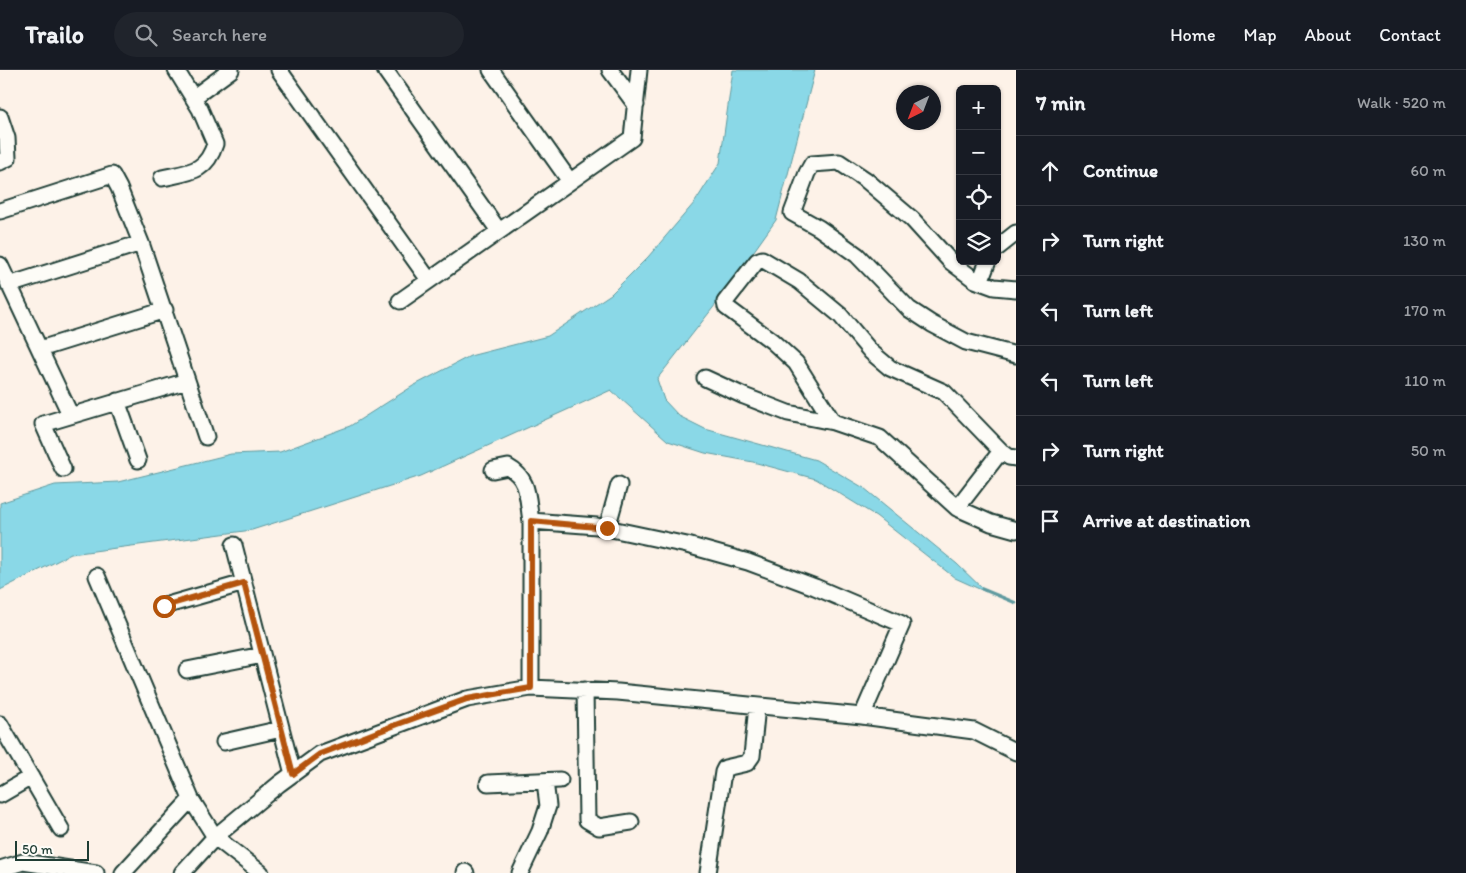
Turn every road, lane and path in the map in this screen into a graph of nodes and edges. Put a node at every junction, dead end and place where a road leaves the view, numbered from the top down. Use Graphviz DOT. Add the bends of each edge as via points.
graph roads {
  1 [pos="176,70"];
  2 [pos="231,70"];
  3 [pos="279,70"];
  4 [pos="385,70"];
  5 [pos="491,70"];
  6 [pos="610,70"];
  7 [pos="639,70"];
  8 [pos="194,98"];
  9 [pos="636,105"];
  10 [pos="0,117"];
  11 [pos="0,162"];
  12 [pos="162,178"];
  13 [pos="569,180"];
  14 [pos="0,211"];
  15 [pos="499,231"];
  16 [pos="1016,232"];
  17 [pos="141,243"];
  18 [pos="1001,245"];
  19 [pos="986,265"];
  20 [pos="0,266"];
  21 [pos="429,280"];
  22 [pos="980,282"];
  23 [pos="9,285"];
  24 [pos="1016,290"];
  25 [pos="400,301"];
  26 [pos="165,310"];
  27 [pos="40,349"];
  28 [pos="1016,355"];
  29 [pos="705,378"];
  30 [pos="187,381"];
  31 [pos="118,401"];
  32 [pos="70,414"];
  33 [pos="833,422"];
  34 [pos="206,437"];
  35 [pos="1001,451"];
  36 [pos="1016,458"];
  37 [pos="138,460"];
  38 [pos="63,469"];
  39 [pos="494,470"];
  40 [pos="619,485"];
  41 [pos="957,508"];
  42 [pos="531,521"];
  43 [pos="607,528"];
  44 [pos="1016,530"];
  45 [pos="234,546"];
  46 [pos="97,576"];
  47 [pos="244,583"];
  48 [pos="164,606"];
  49 [pos="262,655"];
  50 [pos="186,670"];
  51 [pos="531,688"];
  52 [pos="585,690"];
  53 [pos="757,706"];
  54 [pos="862,716"];
  55 [pos="0,724"];
  56 [pos="281,729"];
  57 [pos="224,742"];
  58 [pos="1016,752"];
  59 [pos="293,774"];
  60 [pos="31,777"];
  61 [pos="488,782"];
  62 [pos="0,795"];
  63 [pos="191,799"];
  64 [pos="631,822"];
  65 [pos="61,828"];
  66 [pos="215,837"];
  67 [pos="2,864"];
  68 [pos="96,873"];
  69 [pos="123,873"];
  70 [pos="182,873"];
  71 [pos="261,873"];
  72 [pos="520,873"];
  73 [pos="708,873"];
  1 -- 8 [label="street"];
  2 -- 8 [label="street"];
  3 -- 21 [label="street"];
  4 -- 15 [label="street"];
  5 -- 13 [label="street"];
  6 -- 9 [label="street"];
  7 -- 9 [label="street"];
  8 -- 12 [label="street" via="215,144 211,157 199,169"];
  9 -- 13 [label="street" via="632,138"];
  10 -- 11 [label="street" via="7,138 8,158"];
  13 -- 15 [label="street"];
  14 -- 17 [label="street" via="112,175"];
  15 -- 21 [label="street"];
  16 -- 18 [label="street"];
  17 -- 23 [label="street"];
  17 -- 26 [label="street"];
  19 -- 22 [label="street"];
  20 -- 23 [label="street"];
  21 -- 25 [label="street"];
  22 -- 24 [label="street"];
  22 -- 28 [label="street" via="951,262 912,220 866,180 839,162 812,164 806,173 792,214 820,228 857,255 909,309 932,324 966,342"];
  23 -- 27 [label="street"];
  26 -- 27 [label="street"];
  26 -- 30 [label="street"];
  27 -- 32 [label="street"];
  29 -- 33 [label="street" via="788,413"];
  30 -- 31 [label="street"];
  30 -- 34 [label="street"];
  31 -- 32 [label="street"];
  31 -- 37 [label="street"];
  32 -- 38 [label="street" via="43,424"];
  33 -- 35 [label="street" via="796,363 772,340 726,307 725,302 757,261 762,259 799,281 840,315 871,352 890,368 944,392"];
  33 -- 41 [label="street" via="880,438"];
  35 -- 36 [label="street"];
  35 -- 41 [label="street"];
  39 -- 42 [label="street" via="508,467 517,471 524,480"];
  40 -- 43 [label="street"];
  41 -- 44 [label="street"];
  42 -- 43 [label="street"];
  42 -- 51 [label="street"];
  43 -- 54 [label="street" via="748,562 902,624"];
  45 -- 47 [label="street"];
  46 -- 63 [label="street"];
  47 -- 48 [label="street"];
  47 -- 49 [label="street"];
  49 -- 50 [label="street"];
  49 -- 56 [label="street"];
  51 -- 52 [label="street"];
  51 -- 59 [label="street" via="467,699 320,754"];
  52 -- 53 [label="street"];
  52 -- 64 [label="street" via="586,820 599,827"];
  53 -- 54 [label="street"];
  53 -- 73 [label="street" via="752,756 747,763 725,768 723,772"];
  54 -- 58 [label="street" via="974,731"];
  55 -- 60 [label="street"];
  56 -- 57 [label="street"];
  56 -- 59 [label="street"];
  59 -- 66 [label="street"];
  60 -- 62 [label="street"];
  60 -- 65 [label="street"];
  61 -- 72 [label="street" via="553,780 540,831"];
  63 -- 66 [label="street"];
  63 -- 69 [label="street"];
  66 -- 70 [label="street"];
  66 -- 71 [label="street"];
  67 -- 68 [label="street" via="22,862"];
}
